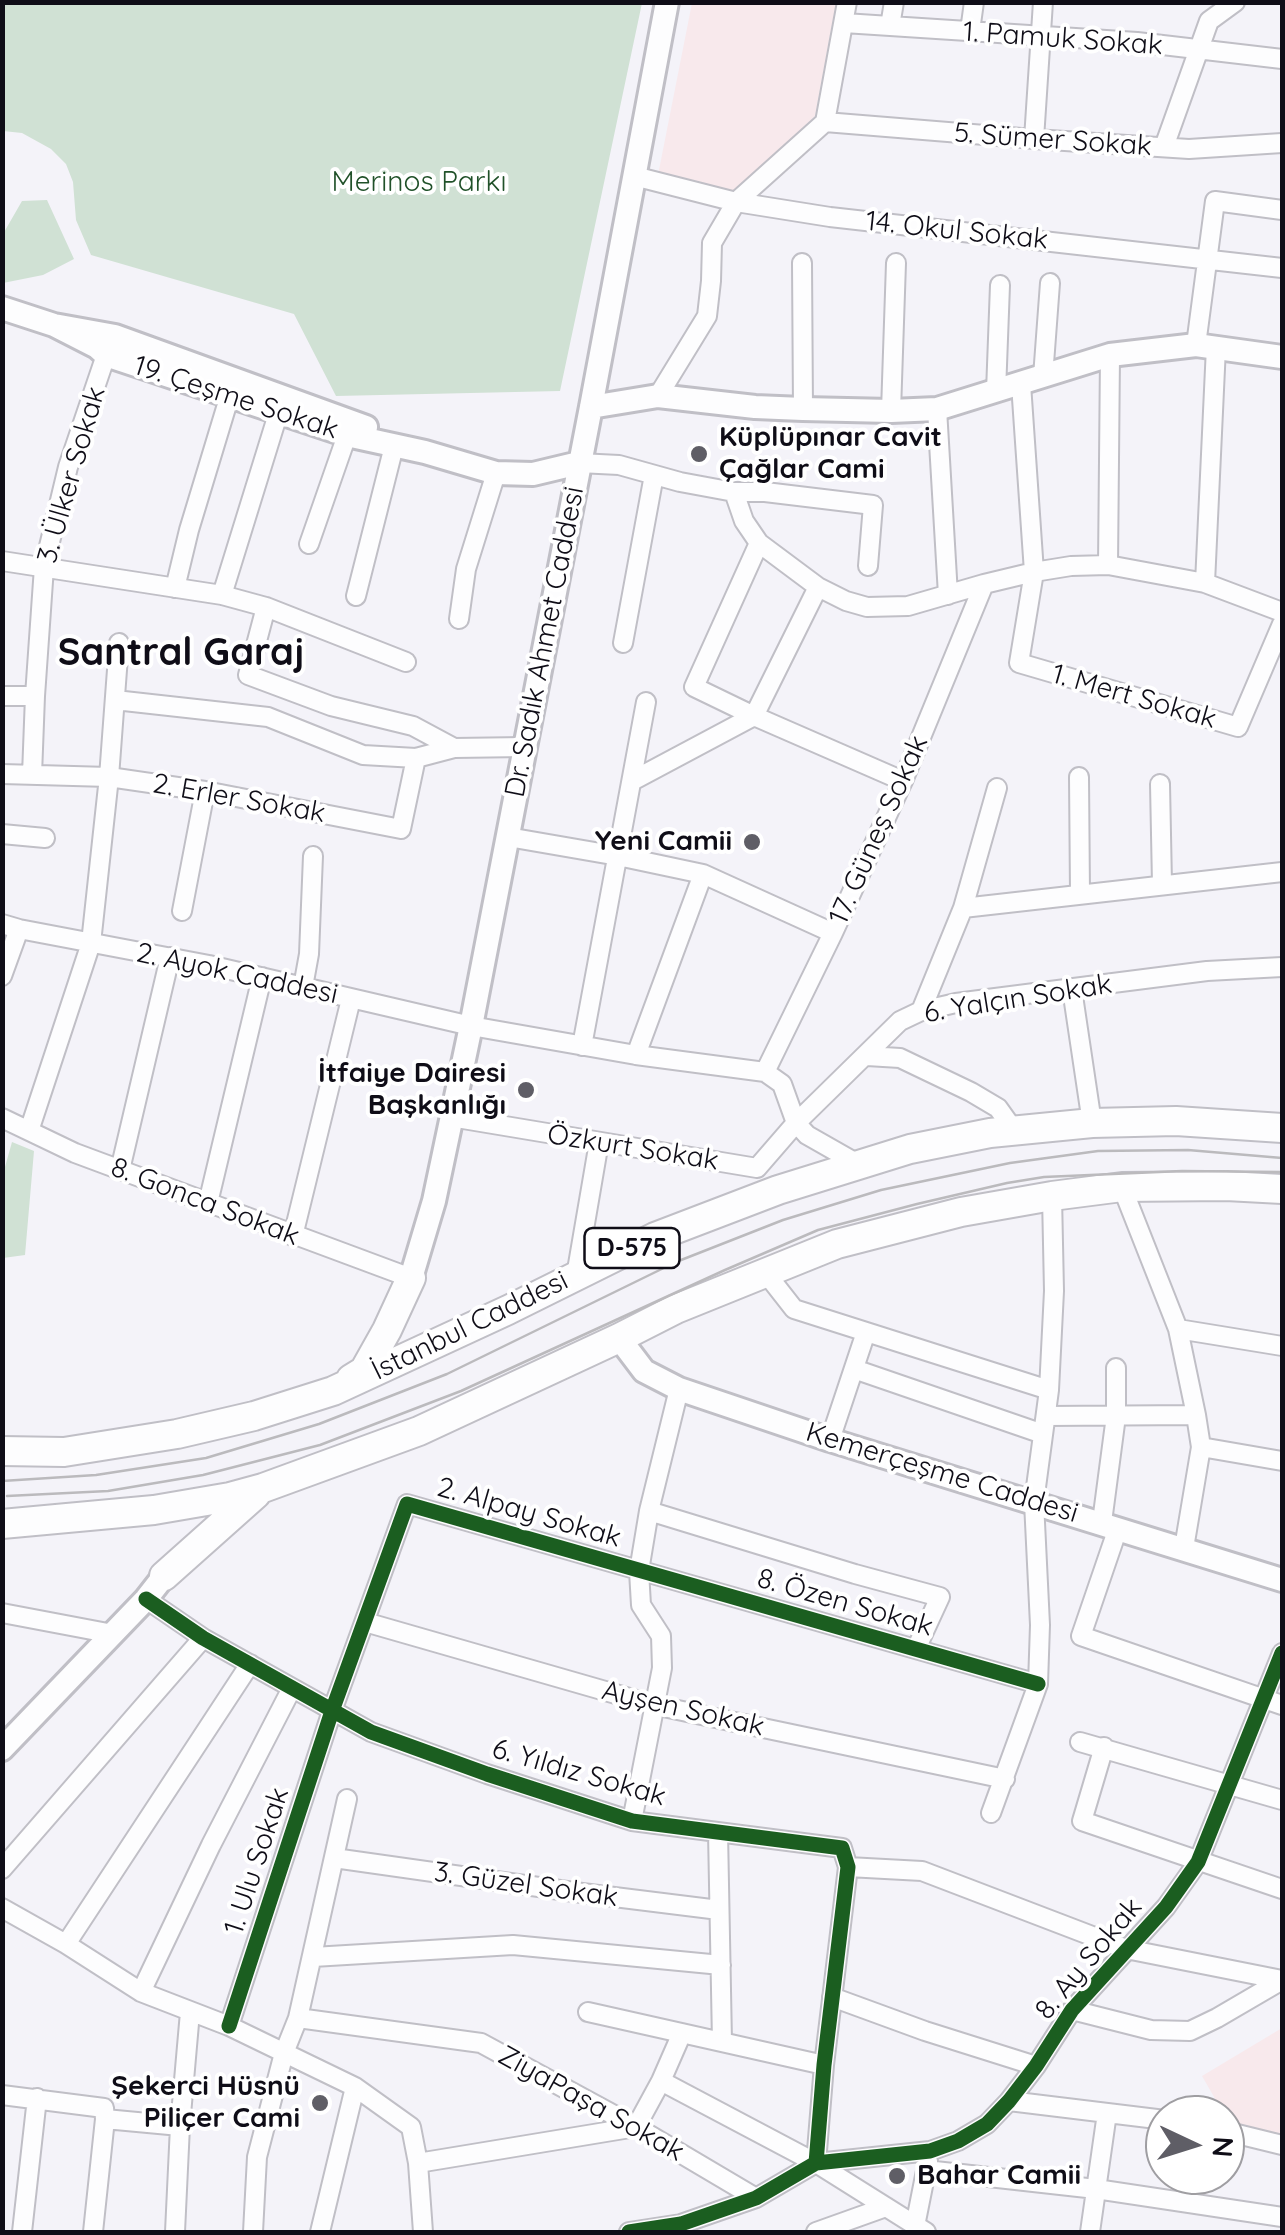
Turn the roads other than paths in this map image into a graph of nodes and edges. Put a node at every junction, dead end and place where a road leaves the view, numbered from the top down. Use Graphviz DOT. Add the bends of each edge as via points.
graph roads {
  1 [pos="667,2"];
  2 [pos="848,2"];
  3 [pos="894,2"];
  4 [pos="974,2"];
  5 [pos="1043,2"];
  6 [pos="1235,2"];
  7 [pos="844,23"];
  8 [pos="890,26"];
  9 [pos="970,31"];
  10 [pos="1041,36"];
  11 [pos="1198,50"];
  12 [pos="1282,59"];
  13 [pos="824,122"];
  14 [pos="1034,139"];
  15 [pos="1282,143"];
  16 [pos="1164,147"];
  17 [pos="634,176"];
  18 [pos="736,202"];
  19 [pos="1282,210"];
  20 [pos="1206,259"];
  21 [pos="802,263"];
  22 [pos="896,263"];
  23 [pos="1282,268"];
  24 [pos="1050,283"];
  25 [pos="1000,286"];
  26 [pos="2,308"];
  27 [pos="54,325"];
  28 [pos="1206,346"];
  29 [pos="1110,354"];
  30 [pos="106,356"];
  31 [pos="1282,357"];
  32 [pos="1032,381"];
  33 [pos="996,392"];
  34 [pos="658,396"];
  35 [pos="230,398"];
  36 [pos="591,407"];
  37 [pos="937,409"];
  38 [pos="803,410"];
  39 [pos="891,411"];
  40 [pos="278,414"];
  41 [pos="346,436"];
  42 [pos="394,446"];
  43 [pos="424,452"];
  44 [pos="579,463"];
  45 [pos="496,473"];
  46 [pos="654,475"];
  47 [pos="734,492"];
  48 [pos="308,544"];
  49 [pos="759,544"];
  50 [pos="2,560"];
  51 [pos="868,566"];
  52 [pos="1108,566"];
  53 [pos="44,567"];
  54 [pos="1034,572"];
  55 [pos="1206,583"];
  56 [pos="984,584"];
  57 [pos="818,587"];
  58 [pos="174,588"];
  59 [pos="948,595"];
  60 [pos="222,596"];
  61 [pos="356,596"];
  62 [pos="266,607"];
  63 [pos="1282,612"];
  64 [pos="460,619"];
  65 [pos="1282,624"];
  66 [pos="119,642"];
  67 [pos="623,643"];
  68 [pos="406,662"];
  69 [pos="2,696"];
  70 [pos="34,696"];
  71 [pos="115,700"];
  72 [pos="646,702"];
  73 [pos="754,716"];
  74 [pos="525,747"];
  75 [pos="454,748"];
  76 [pos="416,758"];
  77 [pos="2,774"];
  78 [pos="32,775"];
  79 [pos="109,777"];
  80 [pos="1079,777"];
  81 [pos="902,781"];
  82 [pos="632,782"];
  83 [pos="1160,784"];
  84 [pos="997,788"];
  85 [pos="204,790"];
  86 [pos="2,834"];
  87 [pos="508,837"];
  88 [pos="45,838"];
  89 [pos="313,856"];
  90 [pos="618,856"];
  91 [pos="1282,872"];
  92 [pos="703,874"];
  93 [pos="1162,884"];
  94 [pos="1080,894"];
  95 [pos="963,908"];
  96 [pos="182,911"];
  97 [pos="11,927"];
  98 [pos="833,933"];
  99 [pos="91,943"];
  100 [pos="170,957"];
  101 [pos="1282,967"];
  102 [pos="2,976"];
  103 [pos="262,977"];
  104 [pos="303,987"];
  105 [pos="1072,989"];
  106 [pos="350,998"];
  107 [pos="922,1012"];
  108 [pos="470,1026"];
  109 [pos="582,1046"];
  110 [pos="636,1055"];
  111 [pos="866,1056"];
  112 [pos="765,1072"];
  113 [pos="2,1118"];
  114 [pos="451,1118"];
  115 [pos="796,1123"];
  116 [pos="1092,1123"];
  117 [pos="1282,1128"];
  118 [pos="1013,1129"];
  119 [pos="28,1130"];
  120 [pos="600,1142"];
  121 [pos="858,1164"];
  122 [pos="120,1170"];
  123 [pos="1122,1187"];
  124 [pos="1282,1189"];
  125 [pos="1052,1196"];
  126 [pos="208,1203"];
  127 [pos="293,1236"];
  128 [pos="765,1272"];
  129 [pos="576,1276"];
  130 [pos="411,1278"];
  131 [pos="1178,1329"];
  132 [pos="866,1332"];
  133 [pos="619,1338"];
  134 [pos="1282,1346"];
  135 [pos="429,1347"];
  136 [pos="1116,1368"];
  137 [pos="854,1369"];
  138 [pos="679,1388"];
  139 [pos="1049,1390"];
  140 [pos="334,1391"];
  141 [pos="1116,1416"];
  142 [pos="1196,1416"];
  143 [pos="1044,1425"];
  144 [pos="830,1440"];
  145 [pos="1201,1446"];
  146 [pos="2,1452"];
  147 [pos="1282,1461"];
  148 [pos="264,1488"];
  149 [pos="1034,1502"];
  150 [pos="406,1504"];
  151 [pos="154,1510"];
  152 [pos="649,1511"];
  153 [pos="10,1525"];
  154 [pos="1110,1525"];
  155 [pos="1184,1548"];
  156 [pos="638,1570"];
  157 [pos="164,1576"];
  158 [pos="1282,1580"];
  159 [pos="146,1599"];
  160 [pos="2,1613"];
  161 [pos="365,1622"];
  162 [pos="113,1634"];
  163 [pos="203,1638"];
  164 [pos="916,1649"];
  165 [pos="1282,1653"];
  166 [pos="250,1664"];
  167 [pos="1038,1684"];
  168 [pos="292,1688"];
  169 [pos="1264,1697"];
  170 [pos="654,1705"];
  171 [pos="1282,1705"];
  172 [pos="332,1712"];
  173 [pos="1080,1742"];
  174 [pos="1104,1748"];
  175 [pos="2,1749"];
  176 [pos="1005,1779"];
  177 [pos="1231,1783"];
  178 [pos="348,1800"];
  179 [pos="1282,1800"];
  180 [pos="992,1813"];
  181 [pos="632,1820"];
  182 [pos="718,1832"];
  183 [pos="334,1858"];
  184 [pos="1198,1862"];
  185 [pos="848,1867"];
  186 [pos="2,1869"];
  187 [pos="1282,1890"];
  188 [pos="2,1908"];
  189 [pos="719,1910"];
  190 [pos="66,1944"];
  191 [pos="1126,1949"];
  192 [pos="313,1958"];
  193 [pos="720,1965"];
  194 [pos="1282,1980"];
  195 [pos="141,1992"];
  196 [pos="832,1997"];
  197 [pos="1072,2010"];
  198 [pos="190,2012"];
  199 [pos="588,2012"];
  200 [pos="298,2018"];
  201 [pos="229,2026"];
  202 [pos="682,2033"];
  203 [pos="722,2042"];
  204 [pos="284,2053"];
  205 [pos="824,2064"];
  206 [pos="1036,2066"];
  207 [pos="661,2081"];
  208 [pos="355,2087"];
  209 [pos="2,2094"];
  210 [pos="36,2098"];
  211 [pos="1010,2100"];
  212 [pos="1107,2113"];
  213 [pos="1145,2118"];
  214 [pos="106,2119"];
  215 [pos="180,2126"];
  216 [pos="636,2128"];
  217 [pos="1245,2136"];
  218 [pos="1282,2145"];
  219 [pos="930,2151"];
  220 [pos="816,2163"];
  221 [pos="418,2164"];
  222 [pos="926,2170"];
  223 [pos="1096,2189"];
  224 [pos="756,2198"];
  225 [pos="886,2207"];
  226 [pos="1282,2217"];
  227 [pos="921,2229"];
  228 [pos="22,2232"];
  229 [pos="93,2232"];
  230 [pos="174,2232"];
  231 [pos="253,2232"];
  232 [pos="320,2232"];
  233 [pos="423,2232"];
  234 [pos="629,2232"];
  235 [pos="816,2232"];
  236 [pos="1090,2232"];
  1 -- 17 [label="main road, Dr. Sadık Ahmet Caddesi"];
  2 -- 7 [label="street"];
  3 -- 8 [label="street"];
  4 -- 9 [label="street"];
  5 -- 10 [label="street"];
  6 -- 11 [label="street" via="1209,20"];
  7 -- 8 [label="street, 1. Pamuk Sokak"];
  7 -- 13 [label="street"];
  8 -- 9 [label="street, 1. Pamuk Sokak"];
  9 -- 10 [label="street, 1. Pamuk Sokak"];
  10 -- 11 [label="street, 1. Pamuk Sokak"];
  10 -- 14 [label="street"];
  11 -- 12 [label="street, 1. Pamuk Sokak"];
  11 -- 16 [label="street"];
  13 -- 14 [label="street, 5. Sümer Sokak"];
  13 -- 18 [label="street"];
  14 -- 16 [label="street, 5. Sümer Sokak"];
  15 -- 16 [label="street, 5. Sümer Sokak"];
  17 -- 18 [label="street, 14. Okul Sokak"];
  17 -- 36 [label="main road, Dr. Sadık Ahmet Caddesi"];
  18 -- 20 [label="street, 14. Okul Sokak"];
  18 -- 34 [label="street" via="712,243 707,316"];
  19 -- 20 [label="street" via="1215,201"];
  20 -- 23 [label="street, 14. Okul Sokak"];
  20 -- 28 [label="street"];
  21 -- 38 [label="street"];
  22 -- 39 [label="street"];
  24 -- 32 [label="street, 1. Mert Sokak"];
  25 -- 33 [label="street"];
  26 -- 27 [label="main road, 19. Çeşme Sokak"];
  27 -- 30 [label="main road, 19. Çeşme Sokak"];
  27 -- 43 [label="main road, 19. Çeşme Sokak" via="115,336"];
  28 -- 29 [label="main road"];
  28 -- 31 [label="main road"];
  28 -- 55 [label="street"];
  29 -- 32 [label="main road"];
  29 -- 52 [label="street"];
  30 -- 35 [label="main road, 19. Çeşme Sokak"];
  30 -- 53 [label="street, 3. Ülker Sokak" via="68,467"];
  32 -- 33 [label="main road"];
  32 -- 54 [label="street, 1. Mert Sokak"];
  33 -- 37 [label="main road"];
  34 -- 36 [label="main road"];
  34 -- 38 [label="main road"];
  35 -- 40 [label="main road, 19. Çeşme Sokak"];
  35 -- 58 [label="street"];
  36 -- 44 [label="main road, Dr. Sadık Ahmet Caddesi"];
  37 -- 39 [label="main road"];
  37 -- 59 [label="street"];
  38 -- 39 [label="main road"];
  40 -- 41 [label="main road, 19. Çeşme Sokak"];
  40 -- 60 [label="street"];
  41 -- 42 [label="main road, 19. Çeşme Sokak"];
  41 -- 48 [label="street"];
  42 -- 43 [label="main road, 19. Çeşme Sokak"];
  42 -- 61 [label="street"];
  43 -- 45 [label="main road, 19. Çeşme Sokak"];
  44 -- 45 [label="main road, 19. Çeşme Sokak" via="533,474"];
  44 -- 46 [label="street"];
  44 -- 74 [label="main road, Dr. Sadık Ahmet Caddesi"];
  45 -- 64 [label="street" via="466,569"];
  46 -- 47 [label="street"];
  46 -- 67 [label="street"];
  47 -- 49 [label="street"];
  47 -- 51 [label="street" via="873,505"];
  49 -- 57 [label="street"];
  49 -- 73 [label="street" via="694,687"];
  50 -- 53 [label="street"];
  52 -- 54 [label="street"];
  52 -- 55 [label="street"];
  53 -- 58 [label="street"];
  53 -- 70 [label="street, 3. Ülker Sokak"];
  54 -- 56 [label="street"];
  54 -- 65 [label="street, 1. Mert Sokak" via="1019,663 1238,727"];
  55 -- 63 [label="street"];
  56 -- 59 [label="street"];
  56 -- 81 [label="street, 17. Güneş Sokak"];
  57 -- 59 [label="street" via="867,607 908,606"];
  57 -- 73 [label="street"];
  58 -- 60 [label="street"];
  60 -- 62 [label="street"];
  62 -- 68 [label="street"];
  62 -- 75 [label="street" via="248,674 331,706 412,726"];
  66 -- 71 [label="street"];
  69 -- 70 [label="street"];
  70 -- 78 [label="street, 3. Ülker Sokak"];
  71 -- 76 [label="street" via="268,717 362,755"];
  71 -- 79 [label="street"];
  72 -- 82 [label="street"];
  73 -- 81 [label="street"];
  73 -- 82 [label="street"];
  74 -- 75 [label="street"];
  74 -- 87 [label="main road, Dr. Sadık Ahmet Caddesi"];
  75 -- 76 [label="street"];
  76 -- 85 [label="street, 2. Erler Sokak" via="401,830"];
  77 -- 78 [label="street, 2. Erler Sokak"];
  78 -- 79 [label="street, 2. Erler Sokak"];
  79 -- 85 [label="street, 2. Erler Sokak"];
  79 -- 99 [label="street"];
  80 -- 94 [label="street"];
  81 -- 98 [label="street, 17. Güneş Sokak"];
  82 -- 90 [label="street"];
  83 -- 93 [label="street"];
  84 -- 95 [label="street"];
  85 -- 96 [label="street"];
  86 -- 88 [label="street"];
  87 -- 90 [label="street"];
  87 -- 108 [label="main road, Dr. Sadık Ahmet Caddesi"];
  89 -- 104 [label="street"];
  90 -- 92 [label="street"];
  90 -- 109 [label="street"];
  91 -- 93 [label="street"];
  92 -- 98 [label="street"];
  92 -- 110 [label="street"];
  93 -- 94 [label="street"];
  94 -- 95 [label="street"];
  95 -- 107 [label="street"];
  97 -- 99 [label="street, 2. Ayok Caddesi"];
  97 -- 102 [label="street"];
  98 -- 112 [label="street, 17. Güneş Sokak"];
  99 -- 100 [label="street, 2. Ayok Caddesi"];
  99 -- 119 [label="street"];
  100 -- 103 [label="street, 2. Ayok Caddesi"];
  100 -- 122 [label="street"];
  101 -- 105 [label="street, 6. Yalçın Sokak"];
  103 -- 104 [label="street, 2. Ayok Caddesi"];
  103 -- 126 [label="street"];
  104 -- 106 [label="street, 2. Ayok Caddesi"];
  105 -- 107 [label="street, 6. Yalçın Sokak"];
  105 -- 116 [label="street"];
  106 -- 108 [label="street, 2. Ayok Caddesi"];
  106 -- 127 [label="street"];
  107 -- 111 [label="street, 6. Yalçın Sokak" via="900,1022"];
  108 -- 109 [label="street, 2. Ayok Caddesi"];
  108 -- 114 [label="main road, Dr. Sadık Ahmet Caddesi"];
  109 -- 110 [label="street, 2. Ayok Caddesi"];
  110 -- 112 [label="street, 2. Ayok Caddesi"];
  111 -- 115 [label="street, 6. Yalçın Sokak"];
  111 -- 118 [label="street" via="900,1058 971,1092 998,1108"];
  112 -- 115 [label="street" via="782,1084"];
  113 -- 119 [label="street, 8. Gonca Sokak"];
  114 -- 120 [label="street, Özkurt Sokak"];
  114 -- 130 [label="main road, Dr. Sadık Ahmet Caddesi"];
  115 -- 120 [label="street, Özkurt Sokak" via="757,1168"];
  115 -- 121 [label="street"];
  116 -- 117 [label="highway, İstanbul Caddesi / D-575"];
  116 -- 118 [label="highway, İstanbul Caddesi / D-575"];
  118 -- 121 [label="highway, İstanbul Caddesi / D-575"];
  119 -- 122 [label="street, 8. Gonca Sokak"];
  120 -- 129 [label="street"];
  121 -- 129 [label="highway, İstanbul Caddesi / D-575" via="655,1237"];
  122 -- 126 [label="street, 8. Gonca Sokak"];
  123 -- 124 [label="highway, D-575"];
  123 -- 125 [label="highway, D-575"];
  123 -- 131 [label="street"];
  125 -- 128 [label="highway, D-575" via="854,1240"];
  125 -- 139 [label="street"];
  126 -- 127 [label="street, 8. Gonca Sokak"];
  127 -- 130 [label="street, 8. Gonca Sokak"];
  128 -- 132 [label="street" via="794,1309"];
  128 -- 133 [label="highway, D-575"];
  129 -- 135 [label="highway, İstanbul Caddesi / D-575"];
  130 -- 135 [label="highway" via="405,1340"];
  130 -- 140 [label="highway" via="364,1371"];
  131 -- 134 [label="street"];
  131 -- 142 [label="street"];
  132 -- 137 [label="street"];
  132 -- 139 [label="street"];
  133 -- 138 [label="main road, Kemerçeşme Caddesi" via="644,1371"];
  133 -- 148 [label="highway, D-575" via="418,1431"];
  135 -- 140 [label="highway, İstanbul Caddesi / D-575"];
  136 -- 141 [label="street"];
  137 -- 143 [label="street"];
  137 -- 144 [label="street"];
  138 -- 144 [label="main road, Kemerçeşme Caddesi"];
  138 -- 152 [label="street"];
  139 -- 143 [label="street"];
  140 -- 146 [label="highway, İstanbul Caddesi / D-575" via="177,1434 64,1452"];
  141 -- 142 [label="street"];
  141 -- 143 [label="street"];
  141 -- 154 [label="street"];
  142 -- 145 [label="street"];
  143 -- 149 [label="street"];
  144 -- 149 [label="main road, Kemerçeşme Caddesi"];
  145 -- 147 [label="street"];
  145 -- 155 [label="street"];
  148 -- 151 [label="highway, D-575"];
  148 -- 157 [label="highway"];
  149 -- 154 [label="main road, Kemerçeşme Caddesi"];
  149 -- 167 [label="street"];
  150 -- 156 [label="street, 2. Alpay Sokak"];
  150 -- 161 [label="street, 1. Ulu Sokak"];
  151 -- 153 [label="highway, D-575"];
  151 -- 157 [label="highway" via="178,1516 190,1530"];
  152 -- 156 [label="street"];
  152 -- 164 [label="street" via="940,1596"];
  154 -- 155 [label="main road, Kemerçeşme Caddesi"];
  154 -- 169 [label="street" via="1081,1636"];
  155 -- 158 [label="main road, Kemerçeşme Caddesi"];
  156 -- 164 [label="street, 8. Özen Sokak"];
  156 -- 170 [label="street" via="640,1605 661,1636"];
  157 -- 159 [label="main road"];
  159 -- 162 [label="main road"];
  159 -- 163 [label="street, 6. Yıldız Sokak"];
  160 -- 162 [label="street"];
  161 -- 170 [label="street, Ayşen Sokak"];
  161 -- 172 [label="street, 1. Ulu Sokak"];
  162 -- 175 [label="main road"];
  163 -- 166 [label="street, 6. Yıldız Sokak"];
  163 -- 186 [label="street"];
  164 -- 167 [label="street, 8. Özen Sokak"];
  165 -- 169 [label="street, 8. Ay Sokak"];
  166 -- 168 [label="street, 6. Yıldız Sokak"];
  166 -- 190 [label="street"];
  167 -- 176 [label="street"];
  168 -- 172 [label="street, 6. Yıldız Sokak"];
  168 -- 195 [label="street"];
  169 -- 171 [label="street"];
  169 -- 177 [label="street, 8. Ay Sokak"];
  170 -- 176 [label="street, Ayşen Sokak"];
  170 -- 181 [label="street"];
  172 -- 181 [label="street, 6. Yıldız Sokak" via="487,1774"];
  172 -- 201 [label="street, 1. Ulu Sokak"];
  173 -- 174 [label="street"];
  174 -- 177 [label="street"];
  174 -- 184 [label="street" via="1082,1821"];
  176 -- 180 [label="street"];
  177 -- 179 [label="street"];
  177 -- 184 [label="street, 8. Ay Sokak"];
  178 -- 183 [label="street"];
  181 -- 182 [label="street, 6. Yıldız Sokak"];
  182 -- 185 [label="street, 6. Yıldız Sokak" via="842,1848"];
  182 -- 189 [label="street"];
  183 -- 189 [label="street, 3. Güzel Sokak"];
  183 -- 192 [label="street"];
  184 -- 187 [label="street"];
  184 -- 191 [label="street, 8. Ay Sokak"];
  185 -- 191 [label="street" via="922,1870"];
  185 -- 196 [label="street"];
  188 -- 190 [label="street"];
  189 -- 193 [label="street"];
  190 -- 195 [label="street"];
  191 -- 194 [label="street"];
  191 -- 197 [label="street, 8. Ay Sokak"];
  192 -- 193 [label="street" via="513,1945"];
  192 -- 200 [label="street"];
  193 -- 203 [label="street"];
  194 -- 197 [label="street" via="1190,2030 1152,2030"];
  195 -- 198 [label="street"];
  196 -- 205 [label="street"];
  196 -- 206 [label="street"];
  197 -- 206 [label="street, 8. Ay Sokak"];
  198 -- 201 [label="street"];
  198 -- 215 [label="street"];
  199 -- 202 [label="street"];
  200 -- 204 [label="street"];
  200 -- 216 [label="street, ZiyaPaşa Sokak" via="481,2043"];
  201 -- 204 [label="street"];
  202 -- 203 [label="street"];
  202 -- 207 [label="street"];
  203 -- 205 [label="street"];
  204 -- 208 [label="street"];
  204 -- 231 [label="street" via="258,2156"];
  205 -- 220 [label="street"];
  206 -- 211 [label="street, 8. Ay Sokak"];
  207 -- 216 [label="street"];
  207 -- 220 [label="street"];
  208 -- 221 [label="street" via="411,2127"];
  208 -- 232 [label="street"];
  209 -- 210 [label="street"];
  210 -- 214 [label="street" via="104,2108"];
  210 -- 228 [label="street"];
  211 -- 212 [label="street"];
  211 -- 219 [label="street, 8. Ay Sokak" via="987,2124"];
  212 -- 213 [label="street"];
  212 -- 223 [label="street"];
  214 -- 215 [label="street"];
  214 -- 229 [label="street"];
  215 -- 230 [label="street"];
  216 -- 221 [label="street"];
  216 -- 224 [label="street, ZiyaPaşa Sokak"];
  217 -- 218 [label="street"];
  219 -- 220 [label="street, 8. Ay Sokak"];
  219 -- 222 [label="street"];
  220 -- 224 [label="street"];
  220 -- 225 [label="street"];
  221 -- 233 [label="street"];
  222 -- 223 [label="street"];
  222 -- 227 [label="street"];
  223 -- 226 [label="street"];
  223 -- 236 [label="street"];
  224 -- 234 [label="street" via="682,2224"];
  225 -- 227 [label="street"];
  225 -- 235 [label="street"];
}
